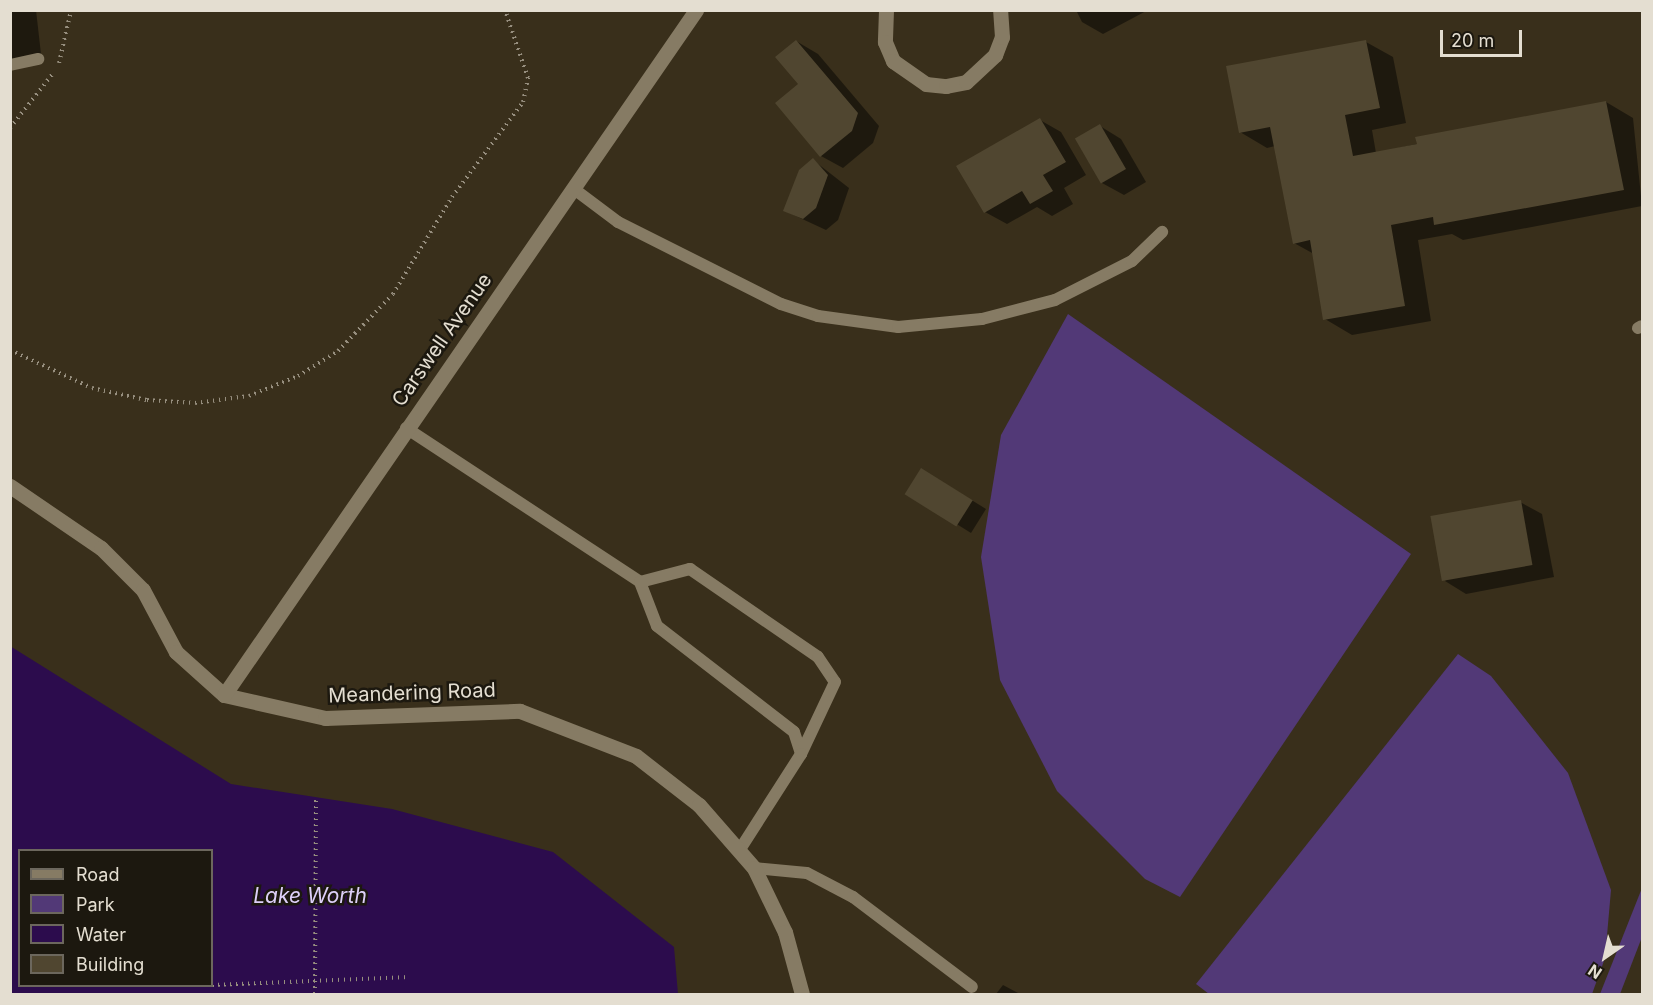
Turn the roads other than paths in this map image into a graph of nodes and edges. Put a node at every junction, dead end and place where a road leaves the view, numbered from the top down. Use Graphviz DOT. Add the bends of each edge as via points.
graph roads {
  1 [pos="696,10"];
  2 [pos="886,10"];
  3 [pos="1000,10"];
  4 [pos="38,60"];
  5 [pos="10,65"];
  6 [pos="574,189"];
  7 [pos="1162,232"];
  8 [pos="406,428"];
  9 [pos="10,486"];
  10 [pos="640,582"];
  11 [pos="224,695"];
  12 [pos="801,754"];
  13 [pos="739,851"];
  14 [pos="754,868"];
  15 [pos="972,987"];
  16 [pos="802,994"];
  1 -- 6 [label="street, Carswell Avenue"];
  2 -- 3 [label="street" via="885,42 894,61 926,84 946,87 974,76 995,55 1002,37"];
  4 -- 5 [label="lane"];
  6 -- 7 [label="lane" via="618,222 781,304 818,316 898,327 982,319 1054,300 1132,261"];
  6 -- 8 [label="street, Carswell Avenue"];
  8 -- 10 [label="lane"];
  8 -- 11 [label="street, Carswell Avenue"];
  9 -- 11 [label="street, Meandering Road" via="101,548 143,590 176,652"];
  10 -- 12 [label="lane" via="657,626 794,732"];
  10 -- 12 [label="lane" via="690,569 818,657 835,682"];
  11 -- 13 [label="street, Meandering Road" via="325,718 520,711 636,756 699,805"];
  12 -- 13 [label="lane"];
  13 -- 14 [label="street, Meandering Road"];
  14 -- 15 [label="lane" via="807,873 853,897"];
  14 -- 16 [label="street, Meandering Road" via="785,932"];
}
